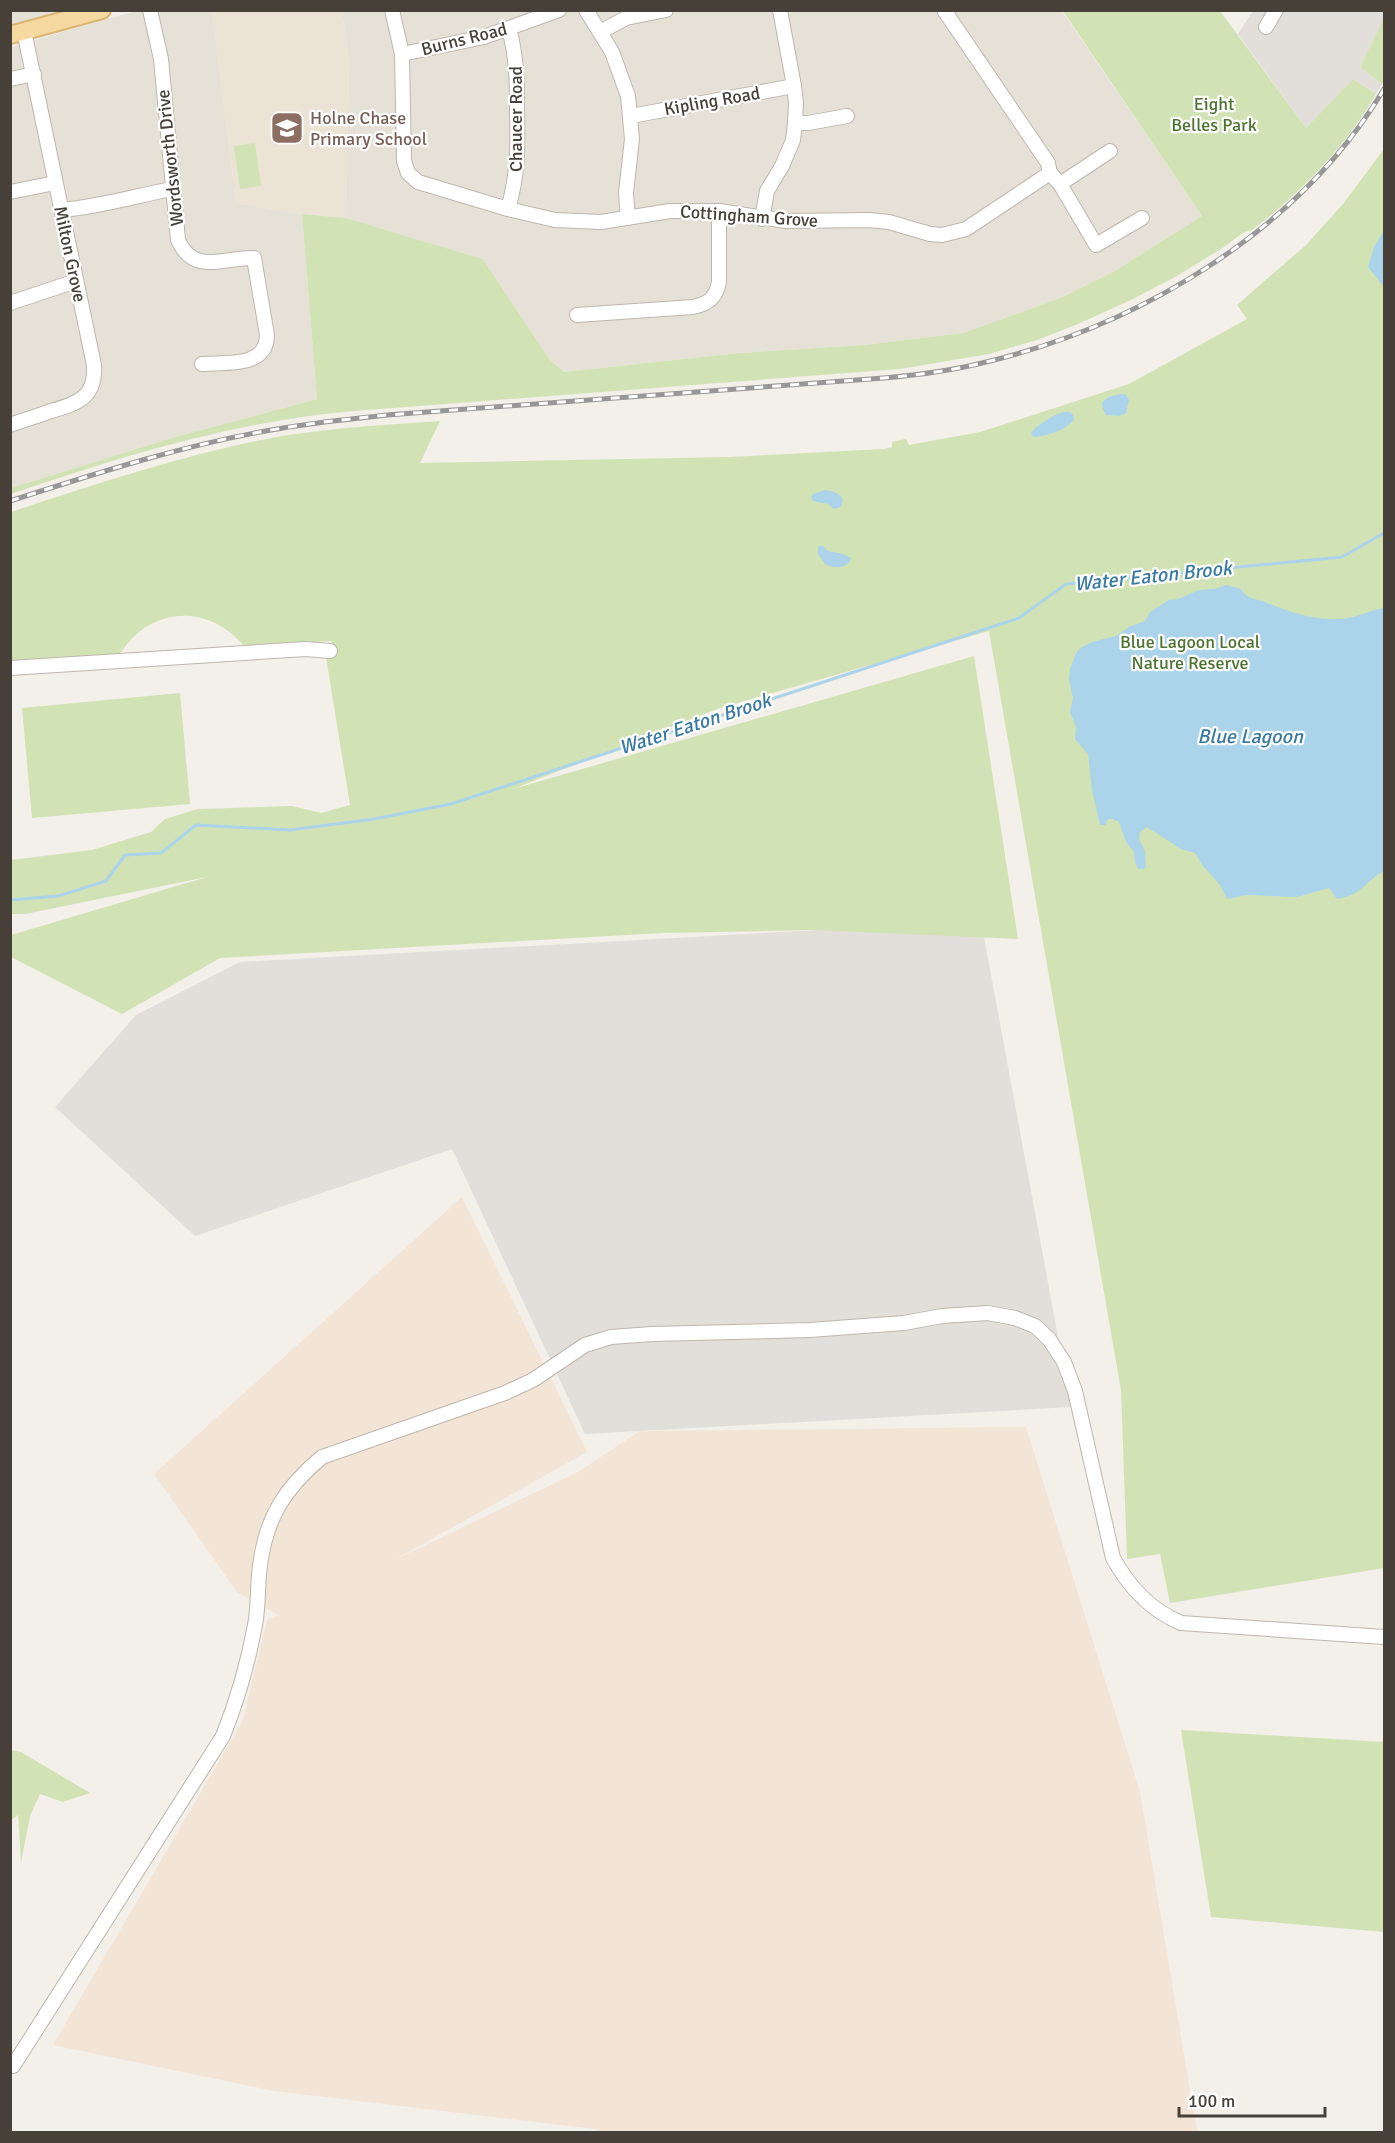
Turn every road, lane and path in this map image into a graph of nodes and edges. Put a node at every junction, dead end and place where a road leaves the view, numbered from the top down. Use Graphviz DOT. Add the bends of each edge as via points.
graph roads {
  1 [pos="150,10"];
  2 [pos="392,10"];
  3 [pos="559,10"];
  4 [pos="586,10"];
  5 [pos="666,10"];
  6 [pos="780,10"];
  7 [pos="944,10"];
  8 [pos="1276,10"];
  9 [pos="100,11"];
  10 [pos="1266,27"];
  11 [pos="509,29"];
  12 [pos="600,32"];
  13 [pos="17,33"];
  14 [pos="402,54"];
  15 [pos="34,74"];
  16 [pos="10,79"];
  17 [pos="794,86"];
  18 [pos="631,116"];
  19 [pos="847,116"];
  20 [pos="795,123"];
  21 [pos="1110,151"];
  22 [pos="1050,173"];
  23 [pos="55,183"];
  24 [pos="1060,184"];
  25 [pos="172,189"];
  26 [pos="10,192"];
  27 [pos="508,209"];
  28 [pos="61,210"];
  29 [pos="718,211"];
  30 [pos="628,218"];
  31 [pos="1142,218"];
  32 [pos="762,219"];
  33 [pos="76,281"];
  34 [pos="10,303"];
  35 [pos="577,315"];
  36 [pos="202,364"];
  37 [pos="10,424"];
  38 [pos="330,651"];
  39 [pos="10,668"];
  40 [pos="1384,1637"];
  41 [pos="13,2066"];
  1 -- 25 [label="street, Wordsworth Drive" via="161,58"];
  2 -- 14 [label="street, Cottingham Grove"];
  3 -- 11 [label="street, Burns Road"];
  4 -- 12 [label="street"];
  5 -- 12 [label="street" via="626,18"];
  6 -- 17 [label="street"];
  7 -- 22 [label="street" via="1048,163"];
  8 -- 10 [label="street"];
  9 -- 13 [label="main road"];
  11 -- 14 [label="street, Burns Road"];
  11 -- 27 [label="street, Chaucer Road" via="517,62 518,164"];
  12 -- 18 [label="street" via="621,73"];
  13 -- 15 [label="street, Milton Grove"];
  14 -- 27 [label="street, Cottingham Grove" via="404,161 408,173 418,182"];
  15 -- 16 [label="street"];
  15 -- 23 [label="street, Milton Grove"];
  17 -- 18 [label="street, Kipling Road"];
  17 -- 20 [label="street"];
  18 -- 30 [label="street"];
  19 -- 20 [label="street"];
  20 -- 32 [label="street" via="782,166 767,191"];
  21 -- 24 [label="street"];
  22 -- 24 [label="street"];
  22 -- 32 [label="street, Cottingham Grove" via="966,229 942,235 869,220"];
  23 -- 26 [label="street"];
  23 -- 28 [label="street, Milton Grove"];
  24 -- 31 [label="street" via="1096,244"];
  25 -- 28 [label="street" via="93,207"];
  25 -- 36 [label="street, Wordsworth Drive" via="178,240 191,258 211,263 254,258 256,268 267,335 264,351 250,360"];
  27 -- 30 [label="street, Cottingham Grove" via="566,221"];
  28 -- 33 [label="street, Milton Grove"];
  29 -- 30 [label="street, Cottingham Grove" via="670,211"];
  29 -- 32 [label="street, Cottingham Grove"];
  29 -- 35 [label="street" via="718,291 704,305"];
  33 -- 34 [label="street"];
  33 -- 37 [label="street, Milton Grove" via="94,365 92,387 74,404"];
  38 -- 39 [label="street" via="306,649"];
  40 -- 41 [label="street" via="1181,1623 1147,1603 1113,1558 1075,1391 1064,1362 1035,1326 1015,1318 988,1313 810,1330 603,1339 585,1345 533,1380 505,1393 322,1457 301,1475 281,1501 265,1536 255,1626 234,1709 223,1736"];
}
